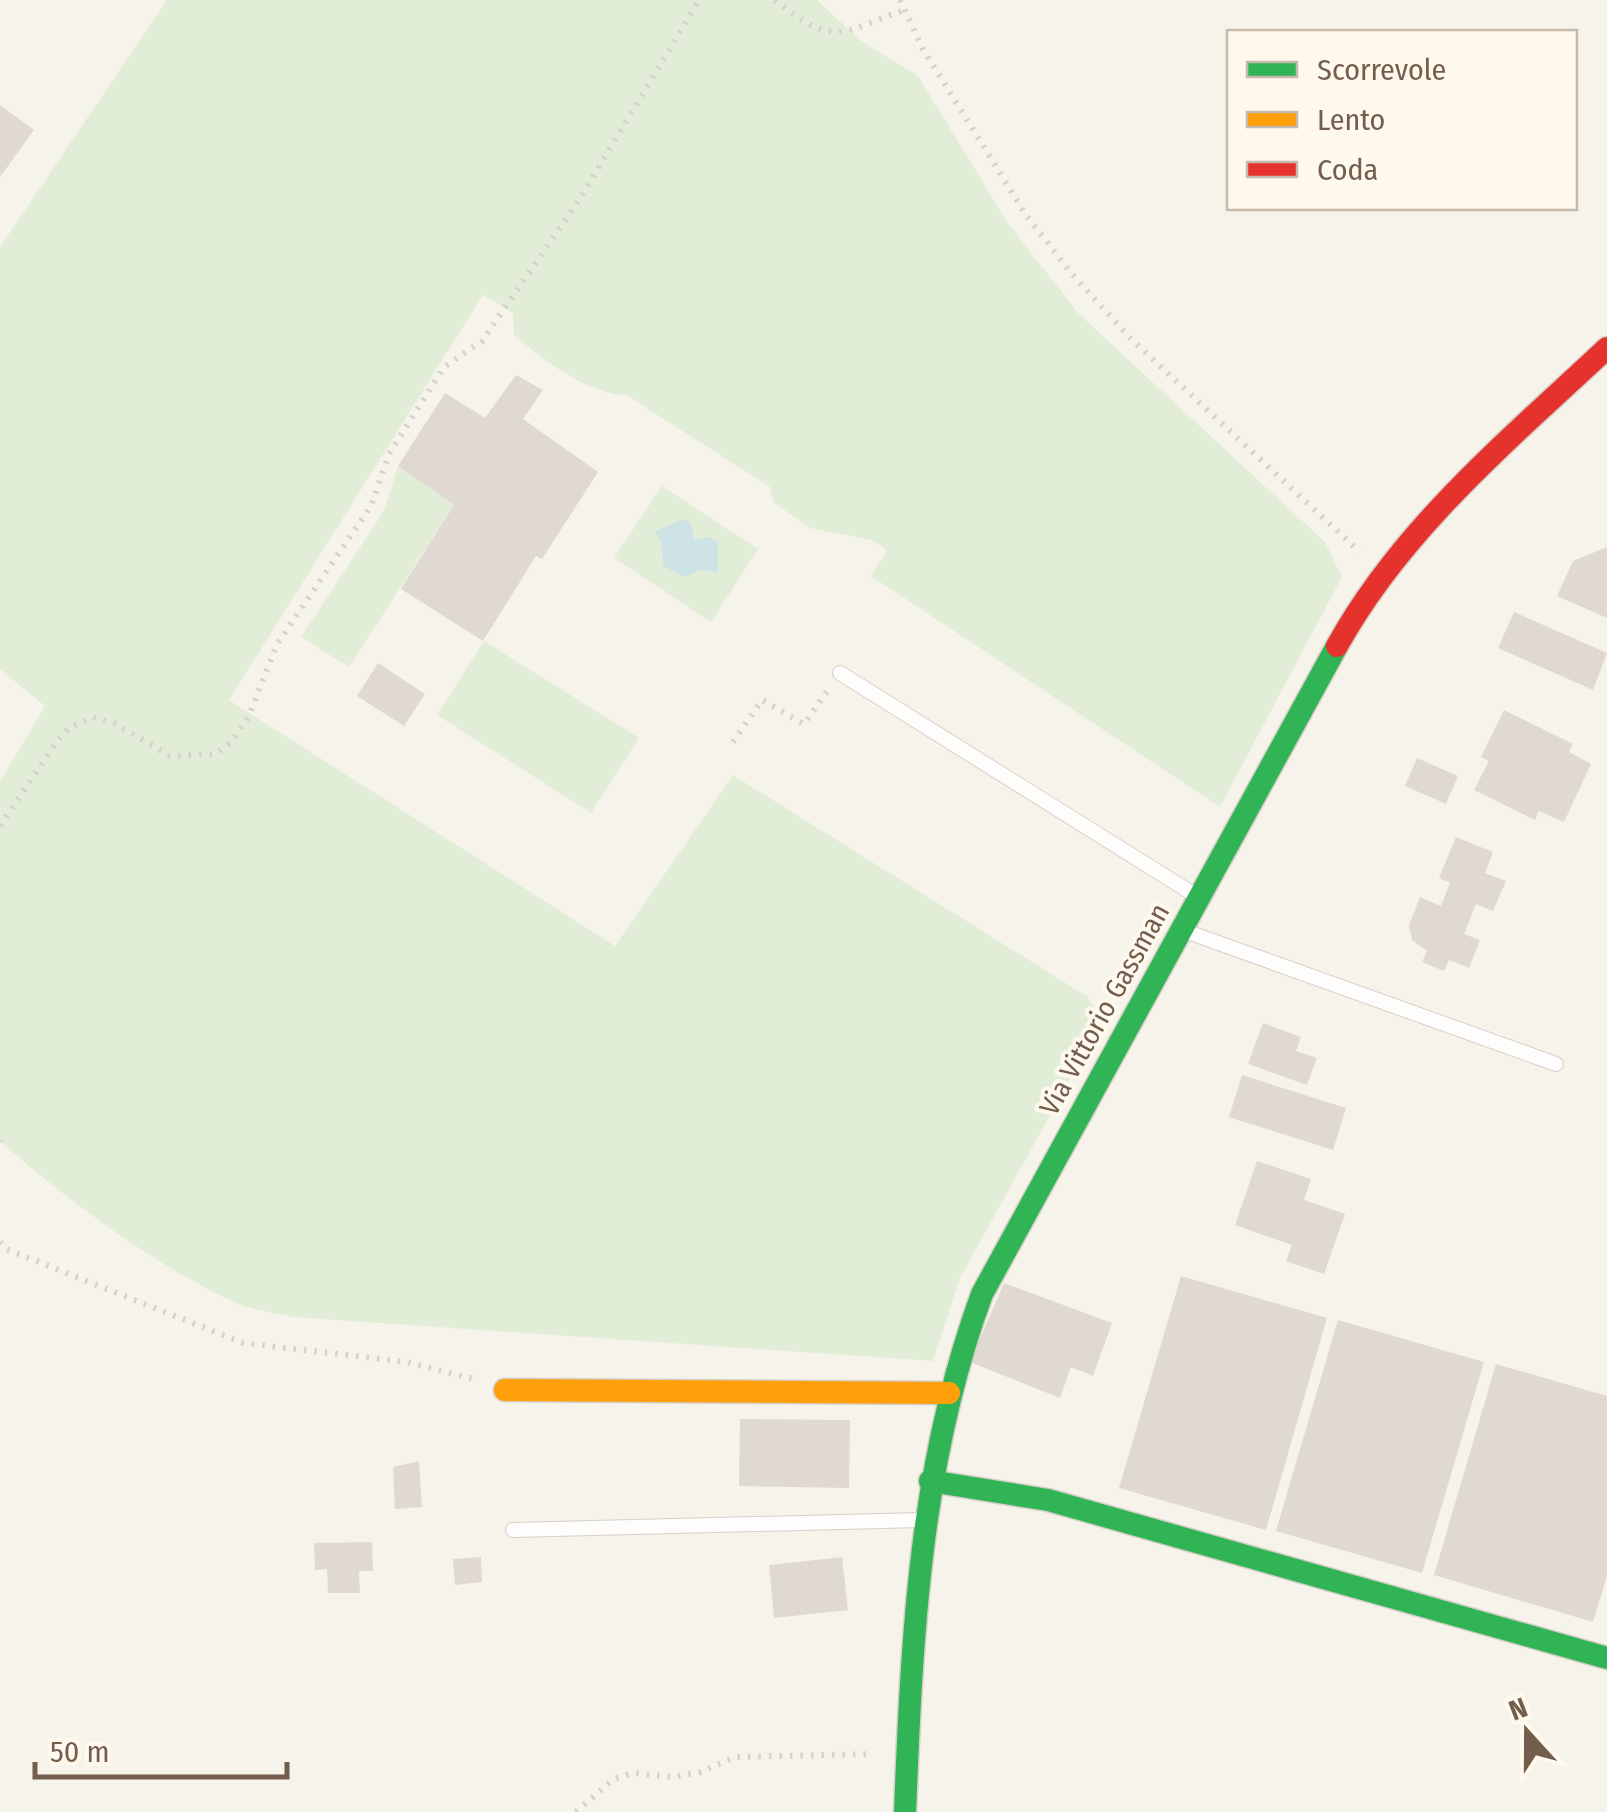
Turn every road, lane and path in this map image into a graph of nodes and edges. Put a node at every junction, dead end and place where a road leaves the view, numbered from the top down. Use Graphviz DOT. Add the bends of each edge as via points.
graph roads {
  1 [pos="699,0"];
  2 [pos="775,0"];
  3 [pos="900,0"];
  4 [pos="904,10"];
  5 [pos="1607,348"];
  6 [pos="1382,574"];
  7 [pos="840,673"];
  8 [pos="733,742"];
  9 [pos="0,826"];
  10 [pos="1200,898"];
  11 [pos="1182,930"];
  12 [pos="1556,1064"];
  13 [pos="0,1242"];
  14 [pos="504,1390"];
  15 [pos="948,1393"];
  16 [pos="930,1481"];
  17 [pos="925,1520"];
  18 [pos="513,1530"];
  19 [pos="1607,1658"];
  20 [pos="908,1753"];
  21 [pos="576,1812"];
  22 [pos="905,1812"];
  1 -- 9 [label="path" via="579,200 482,341 444,367 390,454 371,506 277,644 248,718 231,742 216,754 170,756 93,717 57,741"];
  2 -- 4 [label="path" via="828,35"];
  3 -- 4 [label="path"];
  4 -- 6 [label="path" via="1026,215 1071,273 1132,340"];
  5 -- 6 [label="street, Via Vittorio Gassman" via="1461,486"];
  6 -- 10 [label="street, Via Vittorio Gassman" via="1331,654"];
  7 -- 8 [label="path" via="804,724 762,700"];
  7 -- 10 [label="lane"];
  10 -- 11 [label="street, Via Vittorio Gassman"];
  11 -- 12 [label="lane"];
  11 -- 15 [label="street, Via Vittorio Gassman" via="982,1294"];
  13 -- 14 [label="path" via="243,1343 407,1362"];
  14 -- 15 [label="street"];
  15 -- 16 [label="street, Via Vittorio Gassman"];
  16 -- 17 [label="street, Via Vittorio Gassman"];
  16 -- 19 [label="street" via="1048,1500"];
  17 -- 18 [label="lane"];
  17 -- 20 [label="street, Via Vittorio Gassman"];
  20 -- 21 [label="path" via="735,1756 687,1774 633,1773 614,1779"];
  20 -- 22 [label="street, Via Vittorio Gassman"];
}
